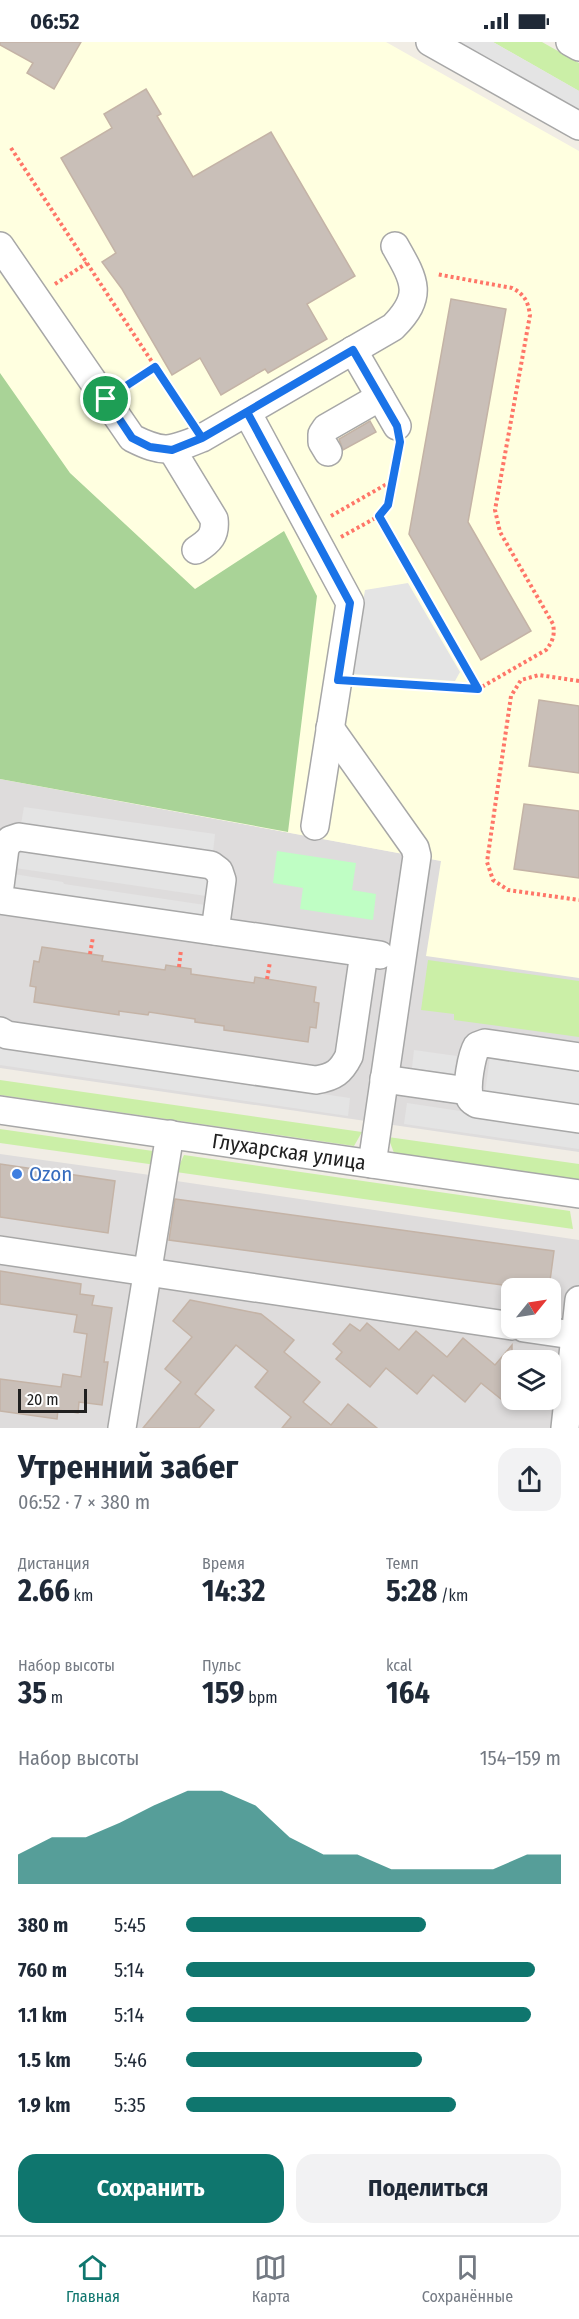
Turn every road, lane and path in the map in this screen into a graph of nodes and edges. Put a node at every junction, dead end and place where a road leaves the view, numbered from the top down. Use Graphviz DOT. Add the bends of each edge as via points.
graph roads {
  1 [pos="430,42"];
  2 [pos="570,42"];
  3 [pos="579,47"];
  4 [pos="579,126"];
  5 [pos="11,148"];
  6 [pos="0,246"];
  7 [pos="395,246"];
  8 [pos="87,263"];
  9 [pos="409,269"];
  10 [pos="35,297"];
  11 [pos="353,350"];
  12 [pos="155,367"];
  13 [pos="380,397"];
  14 [pos="106,399"];
  15 [pos="247,412"];
  16 [pos="397,426"];
  17 [pos="202,438"];
  18 [pos="172,450"];
  19 [pos="328,452"];
  20 [pos="393,481"];
  21 [pos="379,516"];
  22 [pos="315,539"];
  23 [pos="196,550"];
  24 [pos="338,680"];
  25 [pos="579,681"];
  26 [pos="478,689"];
  27 [pos="330,728"];
  28 [pos="315,826"];
  29 [pos="0,886"];
  30 [pos="0,900"];
  31 [pos="579,900"];
  32 [pos="214,931"];
  33 [pos="364,953"];
  34 [pos="402,959"];
  35 [pos="0,1030"];
  36 [pos="579,1057"];
  37 [pos="384,1080"];
  38 [pos="468,1091"];
  39 [pos="0,1110"];
  40 [pos="579,1119"];
  41 [pos="170,1134"];
  42 [pos="372,1164"];
  43 [pos="579,1194"];
  44 [pos="0,1250"];
  45 [pos="148,1272"];
  46 [pos="579,1300"];
  47 [pos="501,1324"];
  48 [pos="561,1333"];
  49 [pos="577,1335"];
  50 [pos="122,1428"];
  51 [pos="565,1428"];
  1 -- 4 [label="street"];
  2 -- 3 [label="street"];
  5 -- 8 [label="path"];
  6 -- 10 [label="street"];
  7 -- 9 [label="street"];
  8 -- 10 [label="path"];
  8 -- 12 [label="path"];
  9 -- 11 [label="street" via="414,290 409,312 393,327"];
  9 -- 26 [label="path" via="512,288 529,303 495,510 500,532 553,624 554,633 546,650"];
  10 -- 14 [label="street"];
  11 -- 13 [label="street"];
  11 -- 15 [label="street"];
  12 -- 14 [label="path"];
  12 -- 17 [label="path"];
  13 -- 16 [label="street"];
  13 -- 19 [label="street" via="326,428 322,442"];
  14 -- 18 [label="street" via="132,438 150,447"];
  15 -- 17 [label="street"];
  15 -- 22 [label="street"];
  16 -- 20 [label="path" via="400,442"];
  17 -- 18 [label="street"];
  18 -- 23 [label="street" via="214,519 212,537"];
  20 -- 21 [label="path" via="388,505"];
  20 -- 22 [label="path"];
  21 -- 22 [label="path"];
  21 -- 26 [label="path"];
  22 -- 24 [label="street" via="350,603"];
  24 -- 26 [label="path"];
  24 -- 27 [label="street"];
  25 -- 31 [label="path" via="539,675 521,680 511,696 487,862 493,880 508,890"];
  27 -- 28 [label="street"];
  27 -- 34 [label="street" via="417,856"];
  29 -- 32 [label="street" via="5,848 10,840 19,837 211,865 222,880"];
  30 -- 32 [label="street"];
  32 -- 33 [label="street"];
  33 -- 34 [label="street"];
  33 -- 35 [label="street" via="349,1056 331,1078 316,1080 7,1035"];
  34 -- 37 [label="street"];
  36 -- 38 [label="street" via="485,1043 473,1053"];
  37 -- 38 [label="street"];
  37 -- 42 [label="street"];
  38 -- 40 [label="street" via="477,1104"];
  39 -- 41 [label="street, Глухарская улица"];
  41 -- 42 [label="street, Глухарская улица"];
  41 -- 45 [label="street"];
  42 -- 43 [label="street, Глухарская улица"];
  44 -- 45 [label="street"];
  45 -- 47 [label="street"];
  45 -- 50 [label="street"];
  46 -- 49 [label="street"];
  48 -- 49 [label="street"];
  49 -- 51 [label="street"];
}
